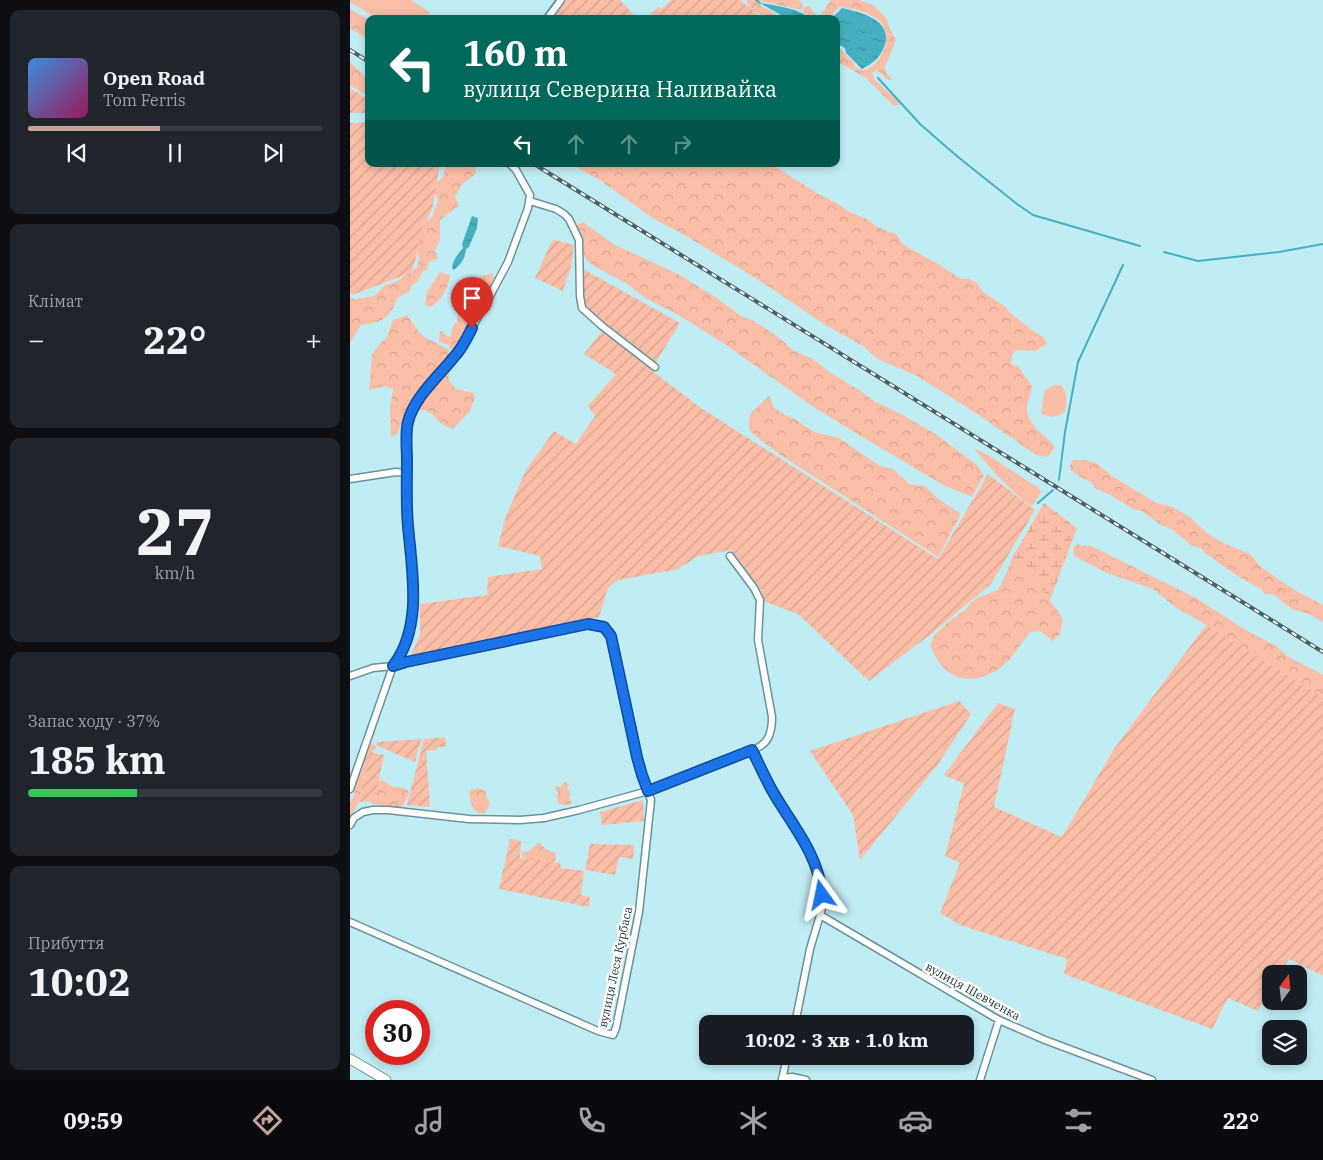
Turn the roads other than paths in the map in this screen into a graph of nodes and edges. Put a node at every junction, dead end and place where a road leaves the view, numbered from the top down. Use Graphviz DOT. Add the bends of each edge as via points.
graph roads {
  1 [pos="561,0"];
  2 [pos="550,15"];
  3 [pos="512,167"];
  4 [pos="530,201"];
  5 [pos="654,367"];
  6 [pos="407,473"];
  7 [pos="350,478"];
  8 [pos="730,556"];
  9 [pos="393,666"];
  10 [pos="350,676"];
  11 [pos="752,750"];
  12 [pos="350,789"];
  13 [pos="648,791"];
  14 [pos="350,825"];
  15 [pos="820,915"];
  16 [pos="350,922"];
  17 [pos="797,1015"];
  18 [pos="999,1020"];
  19 [pos="350,1059"];
  20 [pos="785,1065"];
  21 [pos="782,1079"];
  22 [pos="386,1080"];
  23 [pos="806,1080"];
  24 [pos="980,1080"];
  25 [pos="1152,1080"];
  1 -- 2 [label="street"];
  3 -- 4 [label="street" via="527,187"];
  4 -- 5 [label="street" via="556,209 569,219 579,240 582,308"];
  4 -- 6 [label="street" via="508,262 472,328 456,356 429,384 413,411 408,423"];
  6 -- 7 [label="street"];
  6 -- 9 [label="street" via="413,585 411,614 406,642"];
  8 -- 11 [label="street" via="760,600 758,640 772,727 770,738"];
  9 -- 10 [label="street" via="373,668"];
  9 -- 12 [label="street"];
  9 -- 13 [label="street, вулиця Леся Курбаса" via="588,624 604,627 611,636 637,757"];
  11 -- 13 [label="street"];
  11 -- 15 [label="street" via="813,860 821,884 823,905"];
  13 -- 14 [label="street" via="544,818 470,819 373,810 363,812"];
  13 -- 16 [label="street, вулиця Леся Курбаса" via="652,800 639,912 613,1035"];
  15 -- 17 [label="street"];
  15 -- 18 [label="street, вулиця Шевченка"];
  18 -- 24 [label="street"];
  18 -- 25 [label="street, вулиця Шевченка"];
  19 -- 22 [label="street"];
  20 -- 21 [label="street"];
  21 -- 23 [label="street"];
}
